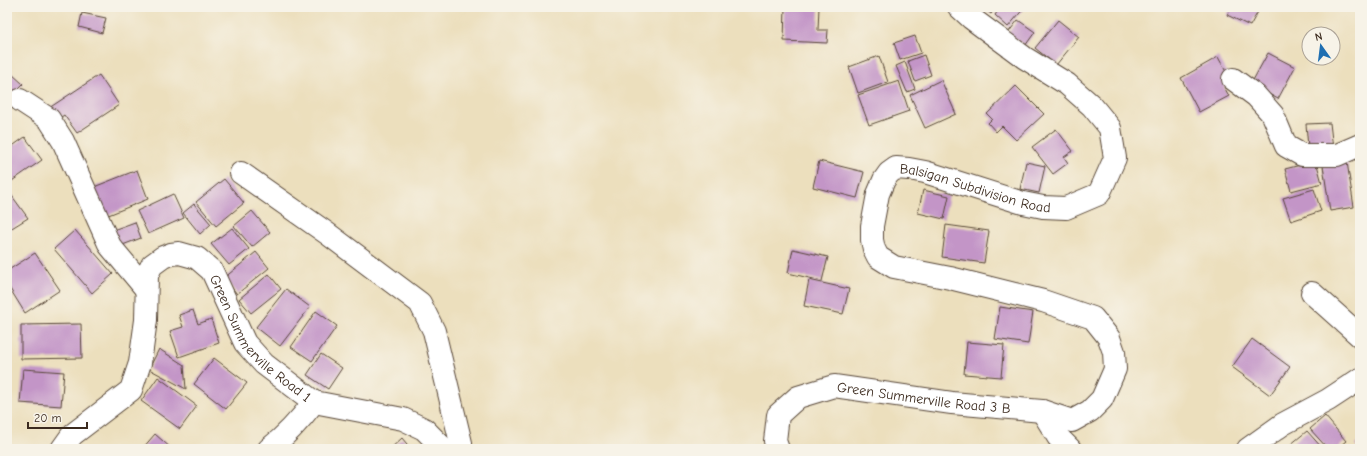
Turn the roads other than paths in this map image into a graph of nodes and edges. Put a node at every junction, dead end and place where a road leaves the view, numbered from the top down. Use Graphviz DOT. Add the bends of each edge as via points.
graph roads {
  1 [pos="958,7"];
  2 [pos="1233,79"];
  3 [pos="20,100"];
  4 [pos="1360,145"];
  5 [pos="241,174"];
  6 [pos="146,289"];
  7 [pos="1312,293"];
  8 [pos="1360,336"];
  9 [pos="1360,379"];
  10 [pos="314,402"];
  11 [pos="1042,411"];
  12 [pos="62,449"];
  13 [pos="269,449"];
  14 [pos="444,449"];
  15 [pos="461,449"];
  16 [pos="778,449"];
  17 [pos="1070,449"];
  18 [pos="1248,449"];
  1 -- 11 [label="street, Balsigan Subdivision Road" via="1025,58 1067,84 1092,106 1110,128 1115,158 1099,194 1066,208 1023,203 925,172 896,168 884,180 878,194 872,240 878,257 894,267 1043,300 1093,318 1109,338 1114,352 1115,368 1102,399 1090,411 1072,421"];
  2 -- 4 [label="street" via="1256,96 1273,115 1286,146 1302,155 1338,155"];
  3 -- 6 [label="street" via="49,119 63,141 110,246"];
  5 -- 15 [label="street" via="328,234 420,303 434,331"];
  6 -- 10 [label="street, Green Summerville Road 1" via="147,275 152,265 163,257 179,253 197,258 212,271 245,342 264,364"];
  6 -- 12 [label="street, Green Summerville Road 1" via="146,320 140,363 131,390 72,435"];
  7 -- 8 [label="street"];
  9 -- 18 [label="street" via="1283,424"];
  10 -- 13 [label="street" via="280,441"];
  10 -- 14 [label="street, Green Summerville Road 1" via="403,419 424,430"];
  11 -- 16 [label="street, Green Summerville Road 3 B" via="834,386 798,397 778,415 775,440"];
  11 -- 17 [label="street" via="1058,437"];
}
